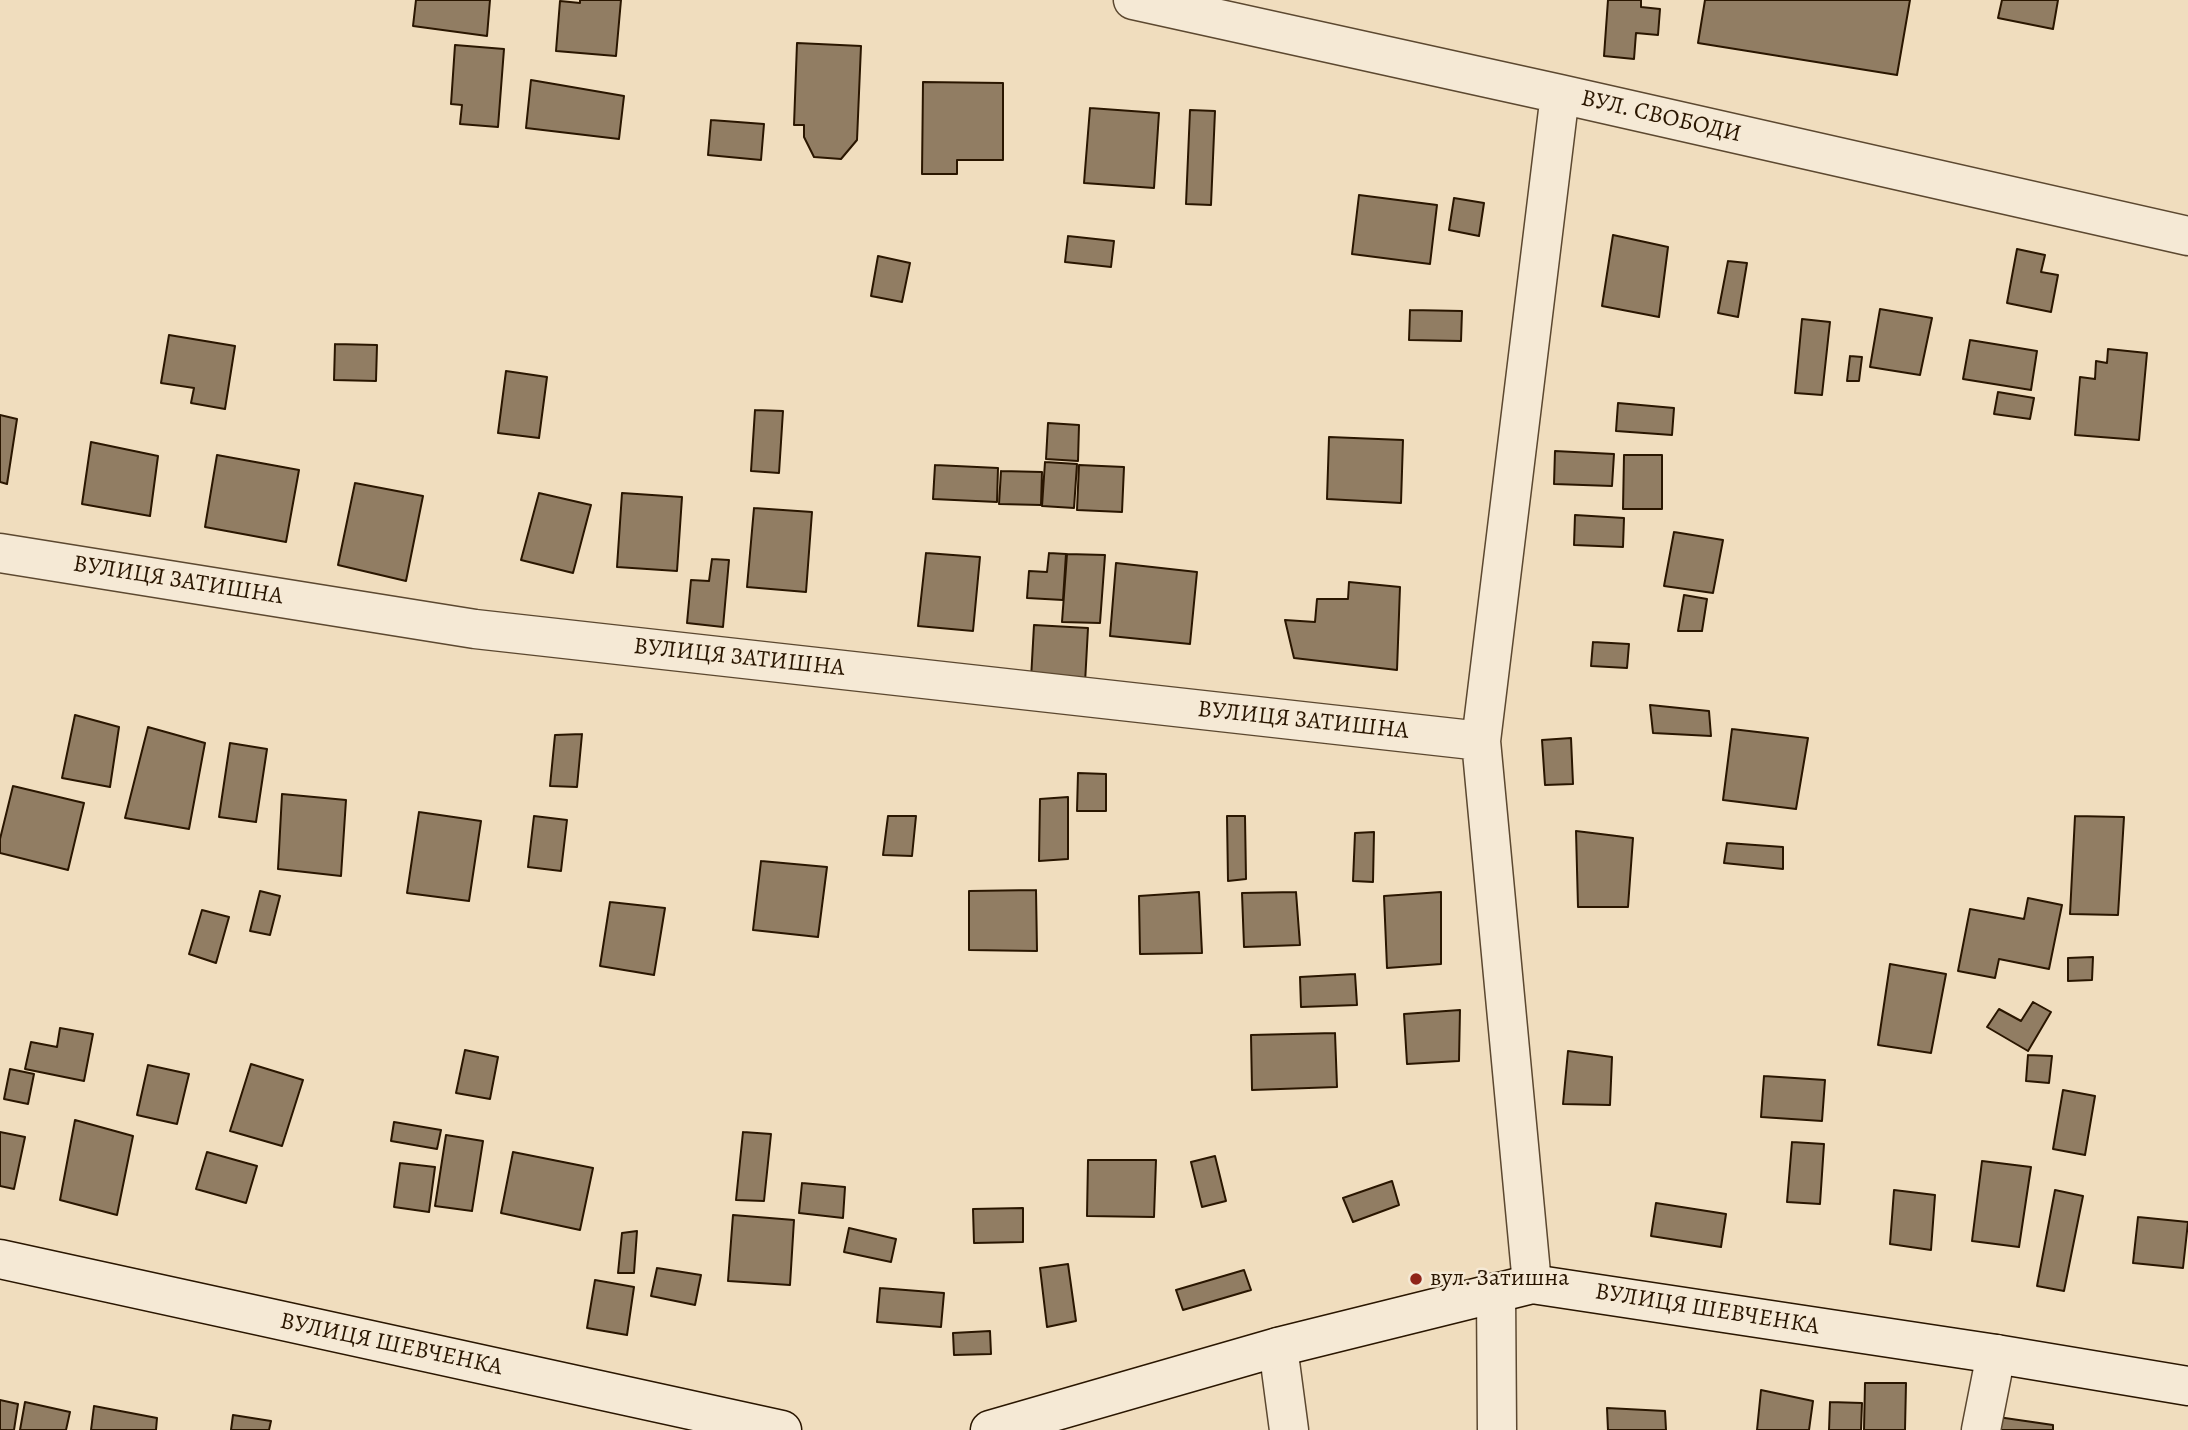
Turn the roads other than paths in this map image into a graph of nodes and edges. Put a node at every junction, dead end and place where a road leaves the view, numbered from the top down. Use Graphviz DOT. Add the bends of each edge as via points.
graph roads {
  1 [pos="1133,0"];
  2 [pos="1560,94"];
  3 [pos="2188,236"];
  4 [pos="0,553"];
  5 [pos="1481,740"];
  6 [pos="0,1259"];
  7 [pos="1514,1288"];
  8 [pos="1278,1347"];
  9 [pos="1996,1354"];
  10 [pos="2188,1386"];
  11 [pos="782,1430"];
  12 [pos="990,1430"];
  13 [pos="1289,1430"];
  14 [pos="1497,1430"];
  15 [pos="1982,1430"];
  1 -- 2 [label="street, ВУЛ. СВОБОДИ"];
  2 -- 3 [label="street, ВУЛ. СВОБОДИ"];
  2 -- 5 [label="street"];
  4 -- 5 [label="street, ВУЛИЦЯ ЗАТИШНА" via="475,629"];
  5 -- 7 [label="street"];
  6 -- 11 [label="street, ВУЛИЦЯ ШЕВЧЕНКА"];
  7 -- 8 [label="street, ВУЛИЦЯ ШЕВЧЕНКА"];
  7 -- 9 [label="street, ВУЛИЦЯ ШЕВЧЕНКА"];
  7 -- 14 [label="street"];
  8 -- 12 [label="street, ВУЛИЦЯ ШЕВЧЕНКА"];
  8 -- 13 [label="street"];
  9 -- 10 [label="street, ВУЛИЦЯ ШЕВЧЕНКА"];
  9 -- 15 [label="street"];
}
